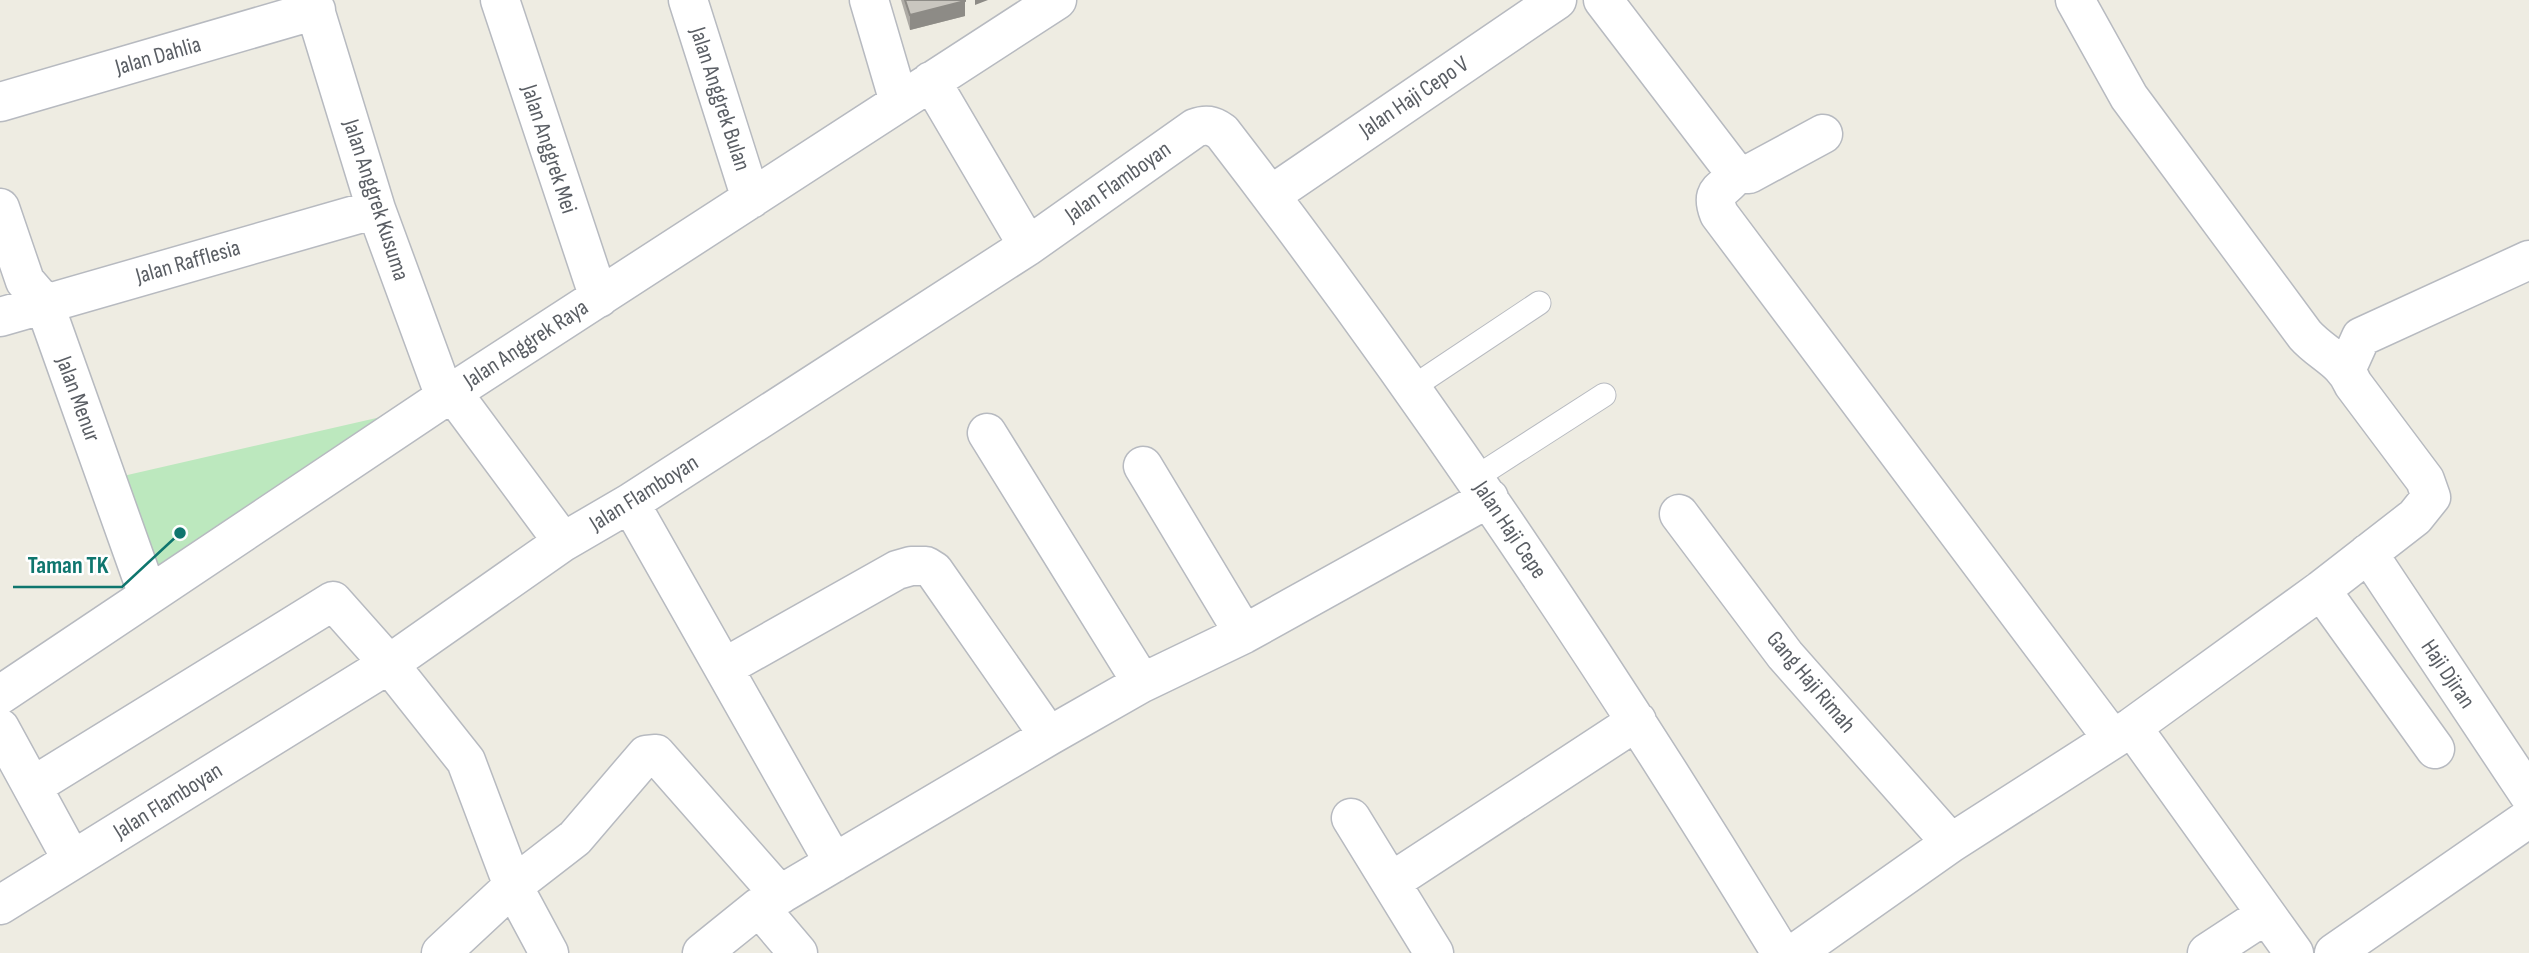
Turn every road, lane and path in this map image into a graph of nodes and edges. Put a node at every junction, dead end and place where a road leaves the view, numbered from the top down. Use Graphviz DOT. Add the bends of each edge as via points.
graph roads {
  1 [pos="500,0"];
  2 [pos="688,0"];
  3 [pos="869,0"];
  4 [pos="1057,0"];
  5 [pos="1557,0"];
  6 [pos="1604,0"];
  7 [pos="2075,0"];
  8 [pos="314,5"];
  9 [pos="931,81"];
  10 [pos="0,102"];
  11 [pos="900,102"];
  12 [pos="1213,126"];
  13 [pos="1822,134"];
  14 [pos="1736,174"];
  15 [pos="1270,195"];
  16 [pos="751,199"];
  17 [pos="0,208"];
  18 [pos="376,209"];
  19 [pos="1028,246"];
  20 [pos="2529,260"];
  21 [pos="598,298"];
  22 [pos="44,303"];
  23 [pos="1539,303"];
  24 [pos="0,317"];
  25 [pos="2347,368"];
  26 [pos="1410,389"];
  27 [pos="448,395"];
  28 [pos="1604,395"];
  29 [pos="987,433"];
  30 [pos="1143,466"];
  31 [pos="1482,488"];
  32 [pos="630,503"];
  33 [pos="1679,514"];
  34 [pos="563,542"];
  35 [pos="2368,553"];
  36 [pos="2321,590"];
  37 [pos="148,595"];
  38 [pos="1244,634"];
  39 [pos="389,664"];
  40 [pos="725,667"];
  41 [pos="1142,683"];
  42 [pos="0,695"];
  43 [pos="1637,721"];
  44 [pos="0,728"];
  45 [pos="2122,733"];
  46 [pos="1049,736"];
  47 [pos="2435,748"];
  48 [pos="33,786"];
  49 [pos="2529,795"];
  50 [pos="1351,818"];
  51 [pos="2529,818"];
  52 [pos="1951,843"];
  53 [pos="72,860"];
  54 [pos="834,863"];
  55 [pos="1391,882"];
  56 [pos="513,886"];
  57 [pos="770,901"];
  58 [pos="0,905"];
  59 [pos="2265,915"];
  60 [pos="441,953"];
  61 [pos="549,953"];
  62 [pos="702,953"];
  63 [pos="798,953"];
  64 [pos="1434,953"];
  65 [pos="1781,953"];
  66 [pos="1795,953"];
  67 [pos="2207,953"];
  68 [pos="2294,953"];
  69 [pos="2334,953"];
  1 -- 21 [label="street, Jalan Anggrek Mei"];
  2 -- 16 [label="street, Jalan Anggrek Bulan"];
  3 -- 11 [label="street"];
  4 -- 9 [label="street, Jalan Anggrek Raya"];
  5 -- 15 [label="street, Jalan Haji Cepo V"];
  6 -- 14 [label="street"];
  7 -- 25 [label="street" via="2129,97 2305,335 2317,349"];
  8 -- 10 [label="street, Jalan Dahlia"];
  8 -- 18 [label="street, Jalan Anggrek Kusuma"];
  9 -- 11 [label="street, Jalan Anggrek Raya"];
  9 -- 19 [label="street"];
  11 -- 16 [label="street, Jalan Anggrek Raya"];
  12 -- 15 [label="street, Jalan Haji Cepe"];
  12 -- 19 [label="street, Jalan Flamboyan" via="1195,128"];
  13 -- 14 [label="street" via="1749,174"];
  14 -- 45 [label="street" via="1717,191 1714,201 1719,214"];
  15 -- 26 [label="street, Jalan Haji Cepe"];
  16 -- 21 [label="street, Jalan Anggrek Raya"];
  17 -- 22 [label="street, Jalan Menur" via="25,281"];
  18 -- 22 [label="street, Jalan Rafflesia"];
  18 -- 27 [label="street, Jalan Anggrek Kusuma"];
  19 -- 32 [label="street, Jalan Flamboyan"];
  20 -- 25 [label="street" via="2361,337"];
  21 -- 27 [label="street, Jalan Anggrek Raya"];
  22 -- 24 [label="street, Jalan Rafflesia"];
  22 -- 37 [label="street, Jalan Menur"];
  23 -- 26 [label="lane"];
  25 -- 35 [label="street" via="2353,384 2430,489 2428,504"];
  26 -- 31 [label="street, Jalan Haji Cepe"];
  27 -- 34 [label="street, Jalan Anggrek Kusuma"];
  27 -- 37 [label="street, Jalan Anggrek Raya"];
  28 -- 31 [label="lane"];
  29 -- 41 [label="street"];
  30 -- 38 [label="street"];
  31 -- 38 [label="street"];
  31 -- 43 [label="street, Jalan Haji Cepe"];
  32 -- 34 [label="street, Jalan Flamboyan"];
  32 -- 40 [label="street"];
  33 -- 52 [label="street, Gang Haji Rimah" via="1786,655"];
  34 -- 39 [label="street, Jalan Flamboyan"];
  35 -- 36 [label="street"];
  35 -- 49 [label="street, Haji Djiran"];
  36 -- 45 [label="street"];
  36 -- 47 [label="street"];
  37 -- 42 [label="street, Jalan Anggrek Raya"];
  38 -- 41 [label="street"];
  39 -- 48 [label="street" via="333,601"];
  39 -- 53 [label="street, Jalan Flamboyan"];
  39 -- 56 [label="street" via="466,761"];
  40 -- 46 [label="street" via="897,570 926,566 934,571"];
  40 -- 54 [label="street"];
  41 -- 46 [label="street"];
  43 -- 55 [label="street"];
  43 -- 65 [label="street, Jalan Haji Cepe"];
  44 -- 48 [label="street"];
  45 -- 52 [label="street"];
  45 -- 59 [label="street"];
  46 -- 54 [label="street"];
  48 -- 53 [label="street"];
  50 -- 55 [label="street"];
  51 -- 69 [label="street"];
  52 -- 66 [label="street"];
  53 -- 58 [label="street, Jalan Flamboyan"];
  54 -- 57 [label="street"];
  55 -- 64 [label="street"];
  56 -- 57 [label="street" via="575,838 646,755 656,754"];
  56 -- 60 [label="street"];
  56 -- 61 [label="street"];
  57 -- 62 [label="street"];
  57 -- 63 [label="street"];
  59 -- 67 [label="street"];
  59 -- 68 [label="street"];
}
